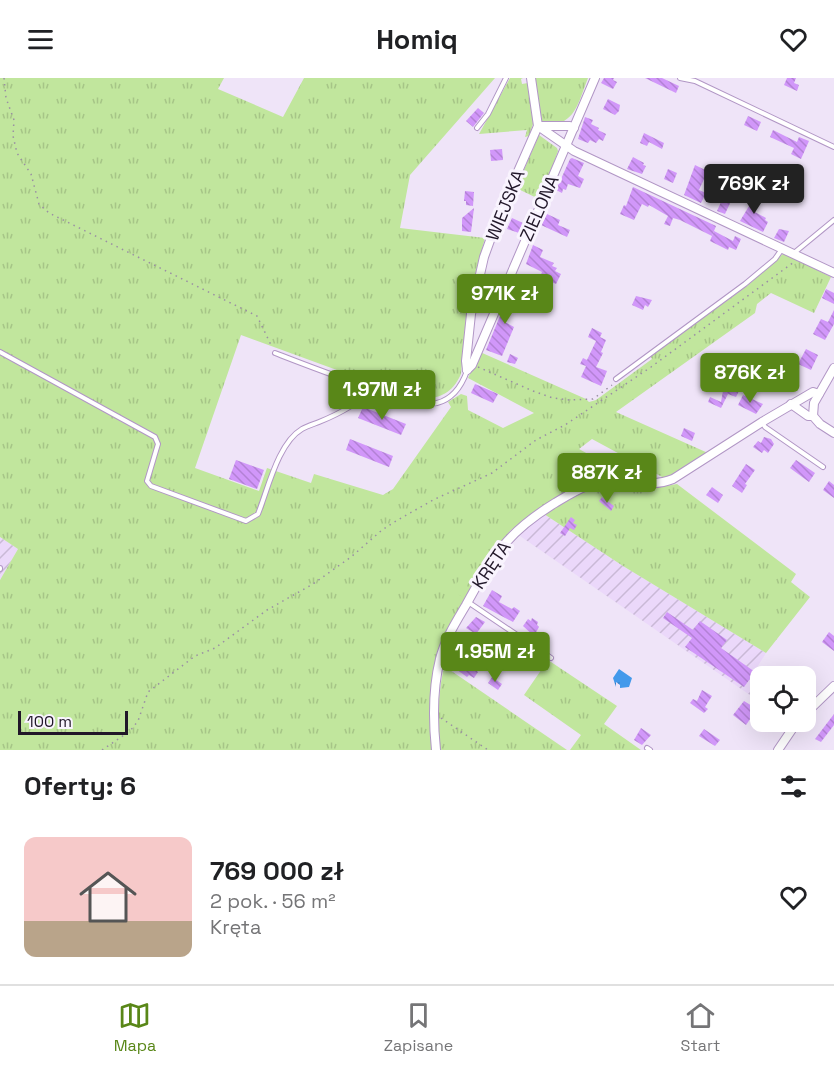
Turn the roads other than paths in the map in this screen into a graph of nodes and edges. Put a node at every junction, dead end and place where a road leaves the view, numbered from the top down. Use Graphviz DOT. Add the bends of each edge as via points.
graph roads {
  1 [pos="506,78"];
  2 [pos="531,78"];
  3 [pos="595,78"];
  4 [pos="680,78"];
  5 [pos="538,126"];
  6 [pos="574,128"];
  7 [pos="477,129"];
  8 [pos="566,147"];
  9 [pos="834,147"];
  10 [pos="834,220"];
  11 [pos="782,249"];
  12 [pos="795,257"];
  13 [pos="834,273"];
  14 [pos="469,332"];
  15 [pos="483,337"];
  16 [pos="0,352"];
  17 [pos="275,353"];
  18 [pos="470,367"];
  19 [pos="834,368"];
  20 [pos="616,379"];
  21 [pos="374,388"];
  22 [pos="819,394"];
  23 [pos="791,404"];
  24 [pos="813,416"];
  25 [pos="762,422"];
  26 [pos="834,433"];
  27 [pos="823,467"];
  28 [pos="468,602"];
  29 [pos="550,658"];
  30 [pos="834,686"];
  31 [pos="816,703"];
  32 [pos="789,732"];
  33 [pos="436,750"];
  34 [pos="778,750"];
  1 -- 7 [label="lane"];
  2 -- 5 [label="street"];
  3 -- 6 [label="street, ZIELONA"];
  4 -- 9 [label="lane" via="695,81"];
  5 -- 6 [label="street"];
  5 -- 8 [label="street"];
  5 -- 14 [label="street, WIEJSKA" via="484,257"];
  6 -- 8 [label="street, ZIELONA"];
  8 -- 11 [label="street"];
  8 -- 15 [label="street, ZIELONA"];
  10 -- 12 [label="lane"];
  11 -- 12 [label="street"];
  11 -- 20 [label="lane" via="759,273"];
  12 -- 13 [label="street"];
  14 -- 15 [label="lane"];
  14 -- 18 [label="street, WIEJSKA" via="466,361"];
  15 -- 18 [label="street, ZIELONA"];
  16 -- 21 [label="lane" via="155,437 158,444 147,481 151,486 246,520 258,514 286,445 301,429 362,400"];
  17 -- 21 [label="lane"];
  18 -- 21 [label="lane" via="462,384 435,404"];
  19 -- 22 [label="street"];
  22 -- 23 [label="street, KRĘTA" via="813,392"];
  22 -- 24 [label="street"];
  23 -- 24 [label="street"];
  23 -- 25 [label="street, KRĘTA"];
  24 -- 26 [label="street"];
  25 -- 27 [label="lane"];
  25 -- 28 [label="street, KRĘTA" via="663,483 606,482 565,497 513,533 490,562"];
  28 -- 29 [label="lane"];
  28 -- 33 [label="street, KRĘTA" via="440,661"];
  30 -- 31 [label="street"];
  32 -- 34 [label="street"];
}
